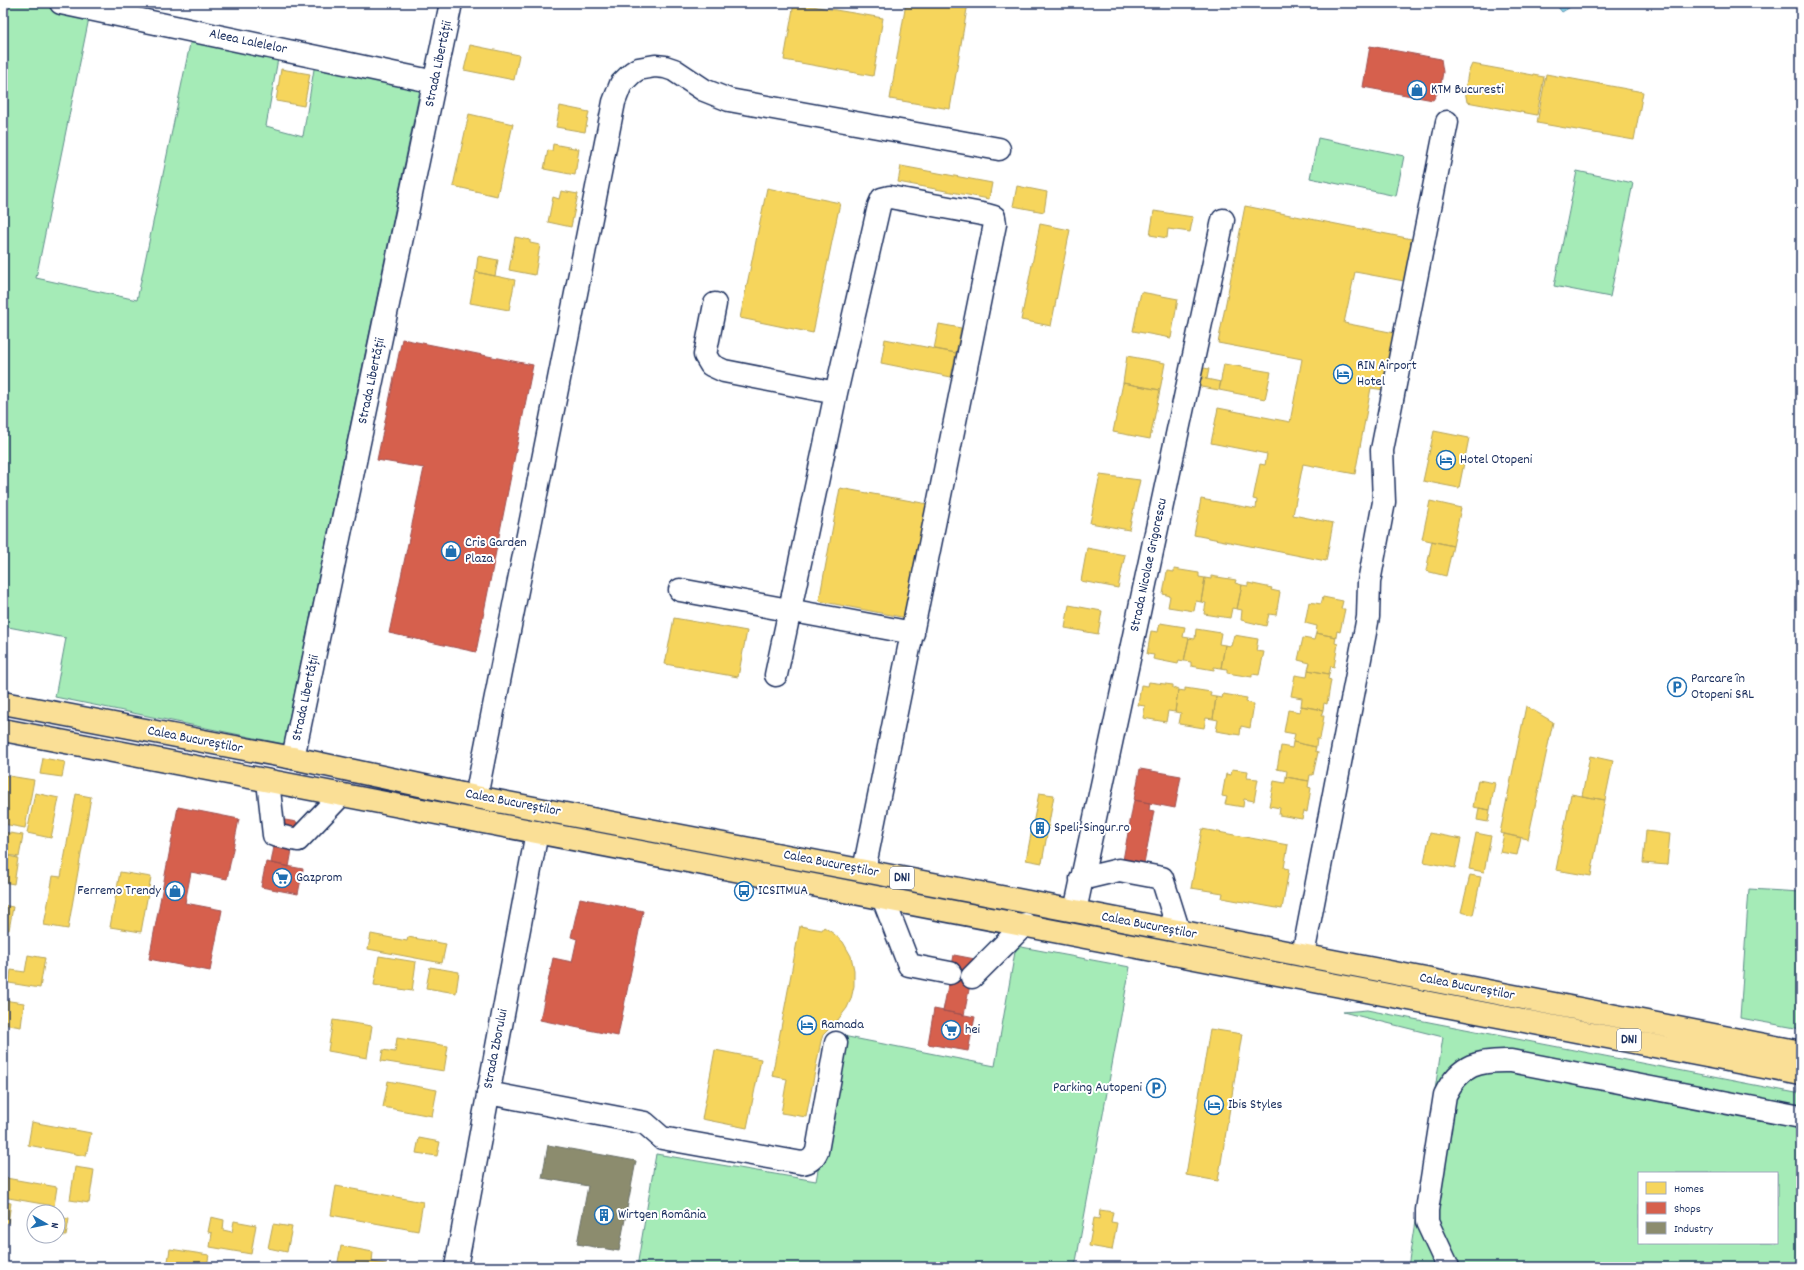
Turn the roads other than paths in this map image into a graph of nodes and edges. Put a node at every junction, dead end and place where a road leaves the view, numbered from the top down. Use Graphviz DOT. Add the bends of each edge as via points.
graph roads {
  1 [pos="61,3"];
  2 [pos="451,3"];
  3 [pos="435,82"];
  4 [pos="1447,122"];
  5 [pos="999,149"];
  6 [pos="1223,220"];
  7 [pos="715,304"];
  8 [pos="836,393"];
  9 [pos="680,590"];
  10 [pos="790,610"];
  11 [pos="913,633"];
  12 [pos="776,675"];
  13 [pos="3,703"];
  14 [pos="3,730"];
  15 [pos="293,758"];
  16 [pos="268,781"];
  17 [pos="341,795"];
  18 [pos="476,797"];
  19 [pos="536,832"];
  20 [pos="864,870"];
  21 [pos="1081,879"];
  22 [pos="884,898"];
  23 [pos="1075,910"];
  24 [pos="1024,924"];
  25 [pos="1179,932"];
  26 [pos="1302,955"];
  27 [pos="950,974"];
  28 [pos="972,977"];
  29 [pos="836,1043"];
  30 [pos="1801,1052"];
  31 [pos="1801,1074"];
  32 [pos="488,1094"];
  33 [pos="1801,1117"];
  34 [pos="456,1267"];
  35 [pos="1448,1267"];
  1 -- 3 [label="street, Aleea Lalelelor"];
  2 -- 3 [label="street, Strada Libertății"];
  3 -- 15 [label="street, Strada Libertății"];
  4 -- 26 [label="street" via="1382,450 1384,502 1369,582 1368,617"];
  5 -- 18 [label="street" via="729,100 704,90 665,67 638,69 621,84 614,102"];
  6 -- 21 [label="street, Strada Nicolae Grigorescu"];
  7 -- 8 [label="street" via="705,354 711,365 724,372"];
  8 -- 10 [label="street"];
  8 -- 11 [label="street" via="882,199 890,196 994,217 994,232"];
  9 -- 10 [label="street"];
  10 -- 11 [label="street"];
  10 -- 12 [label="street"];
  11 -- 20 [label="street"];
  13 -- 15 [label="highway, Calea Bucureștilor / DN1"];
  14 -- 16 [label="highway, Calea Bucureștilor / DN1"];
  15 -- 18 [label="highway, Calea Bucureștilor / DN1"];
  16 -- 17 [label="highway, Calea Bucureștilor / DN1"];
  16 -- 17 [label="street" via="274,835 286,838 298,840"];
  17 -- 19 [label="highway, Calea Bucureștilor / DN1"];
  18 -- 20 [label="highway, Calea Bucureștilor / DN1"];
  19 -- 22 [label="highway, Calea Bucureștilor / DN1"];
  19 -- 32 [label="street, Strada Zborului"];
  20 -- 23 [label="highway, Calea Bucureștilor / DN1"];
  21 -- 23 [label="street, Strada Nicolae Grigorescu"];
  21 -- 25 [label="street" via="1119,870 1162,878"];
  22 -- 24 [label="highway, Calea Bucureștilor / DN1"];
  22 -- 27 [label="street" via="909,965"];
  23 -- 25 [label="highway, Calea Bucureștilor / DN1"];
  24 -- 28 [label="street"];
  24 -- 31 [label="highway, Calea Bucureștilor / DN1"];
  25 -- 26 [label="highway, Calea Bucureștilor / DN1"];
  26 -- 30 [label="highway, Calea Bucureștilor / DN1"];
  29 -- 32 [label="street" via="817,1151 814,1158 802,1163 662,1138 645,1123"];
  32 -- 34 [label="street, Strada Zborului"];
  33 -- 35 [label="street" via="1511,1061 1492,1060 1475,1064 1462,1071 1451,1082 1445,1095 1427,1210 1427,1222"];
}
